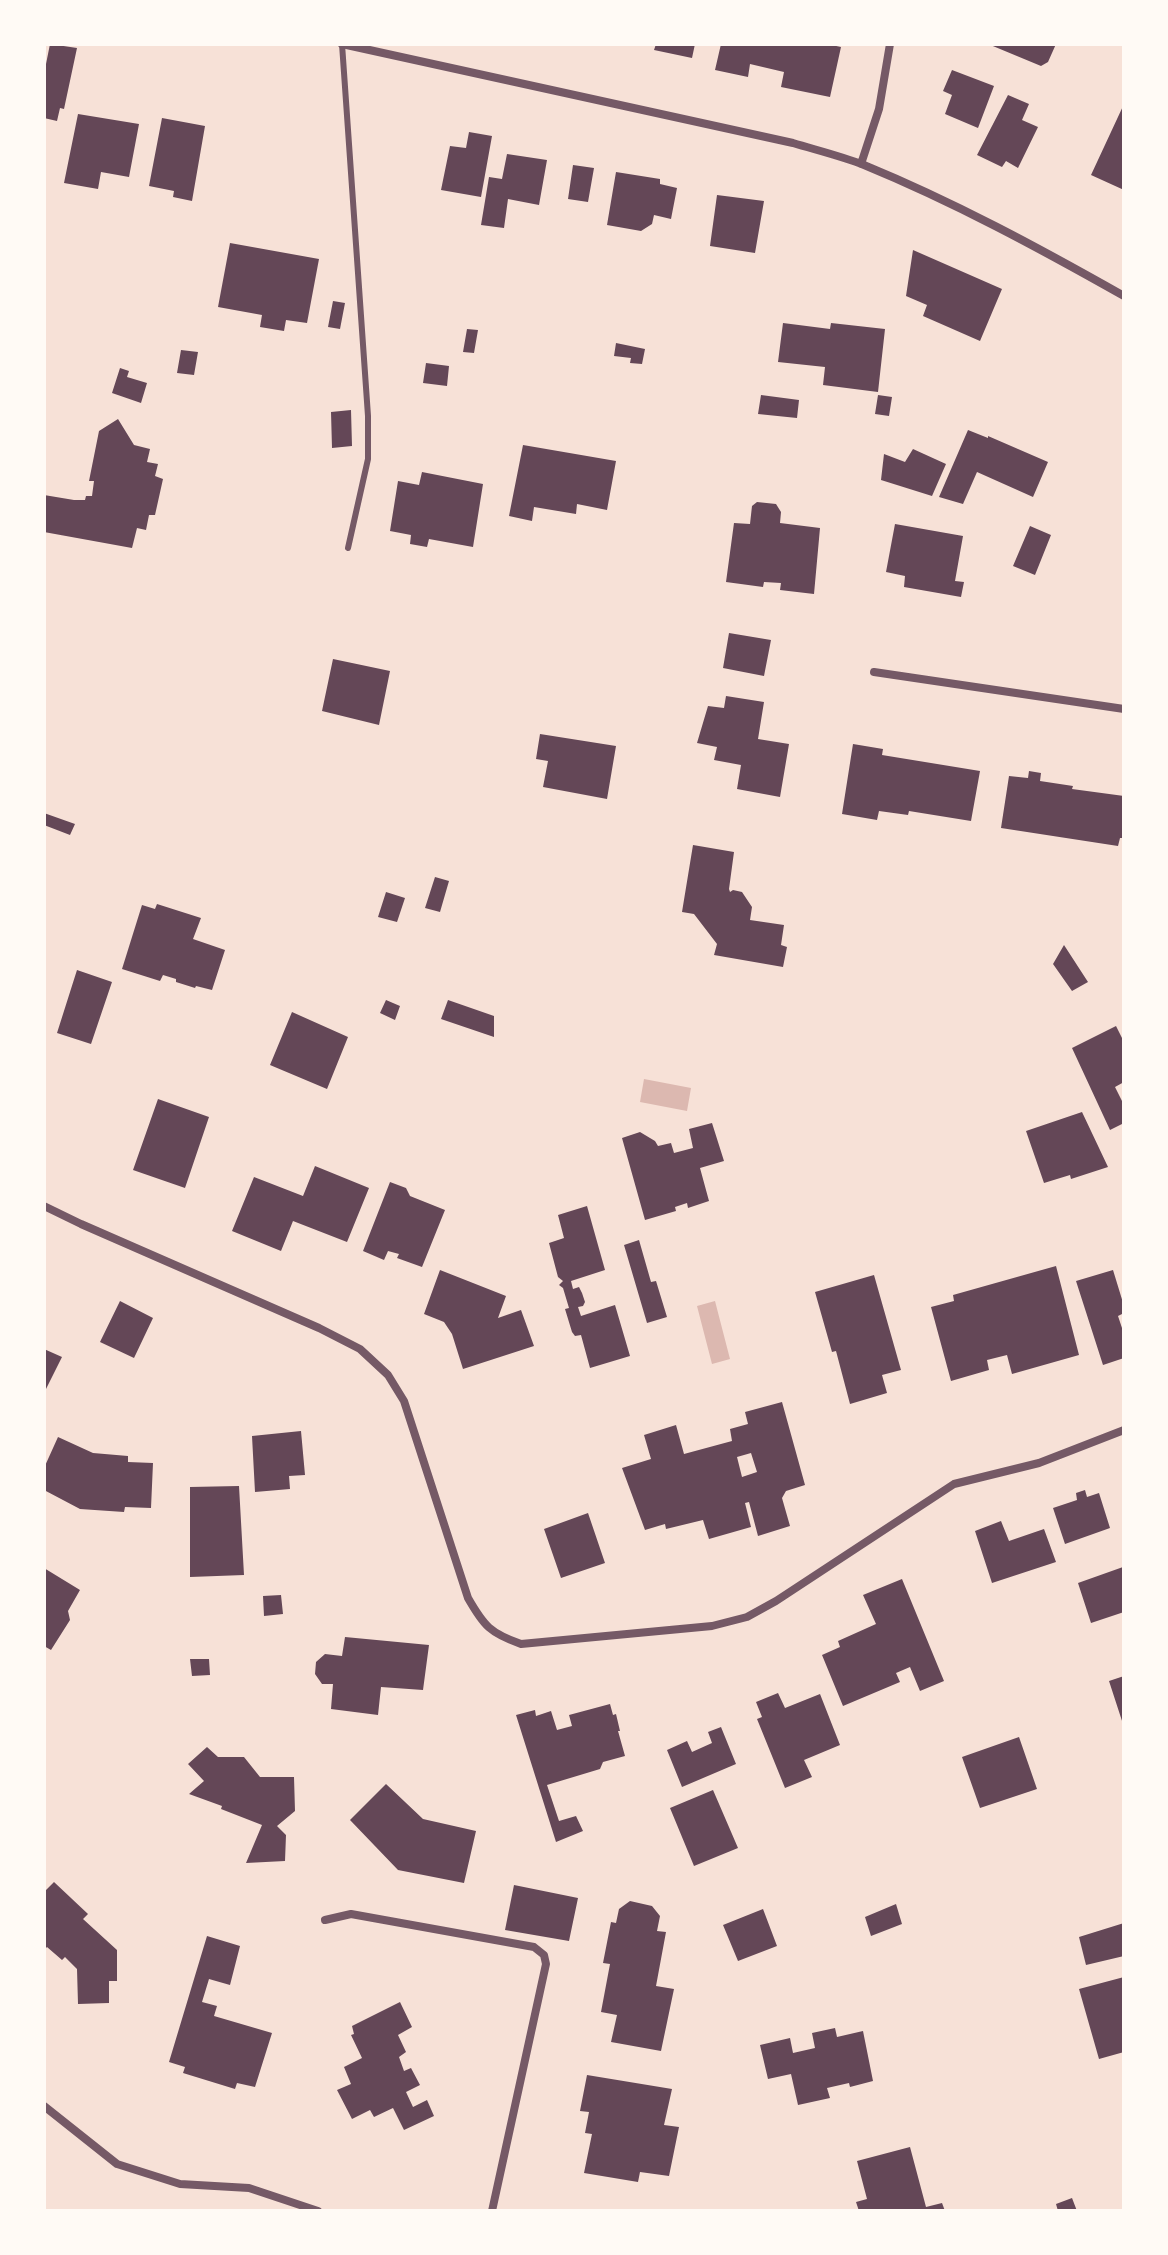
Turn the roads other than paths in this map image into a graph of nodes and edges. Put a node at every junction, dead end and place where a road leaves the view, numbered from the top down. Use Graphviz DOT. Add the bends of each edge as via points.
graph roads {
  1 [pos="342,44"];
  2 [pos="890,44"];
  3 [pos="861,164"];
  4 [pos="1124,296"];
  5 [pos="348,548"];
  6 [pos="874,672"];
  7 [pos="1124,709"];
  8 [pos="44,1206"];
  9 [pos="1124,1430"];
  10 [pos="325,1920"];
  11 [pos="44,2106"];
  12 [pos="318,2211"];
  13 [pos="492,2211"];
  1 -- 3 [label="street" via="793,143"];
  1 -- 5 [label="lane" via="368,416 368,459"];
  2 -- 3 [label="street" via="879,109"];
  3 -- 4 [label="street" via="957,206"];
  6 -- 7 [label="street"];
  8 -- 9 [label="street" via="360,1349 388,1375 404,1401 468,1598 483,1624 521,1644 712,1626 747,1617 954,1484 1039,1463"];
  10 -- 13 [label="street" via="351,1914 534,1947 544,1955"];
  11 -- 12 [label="street" via="117,2164 180,2184 249,2188"];
}
